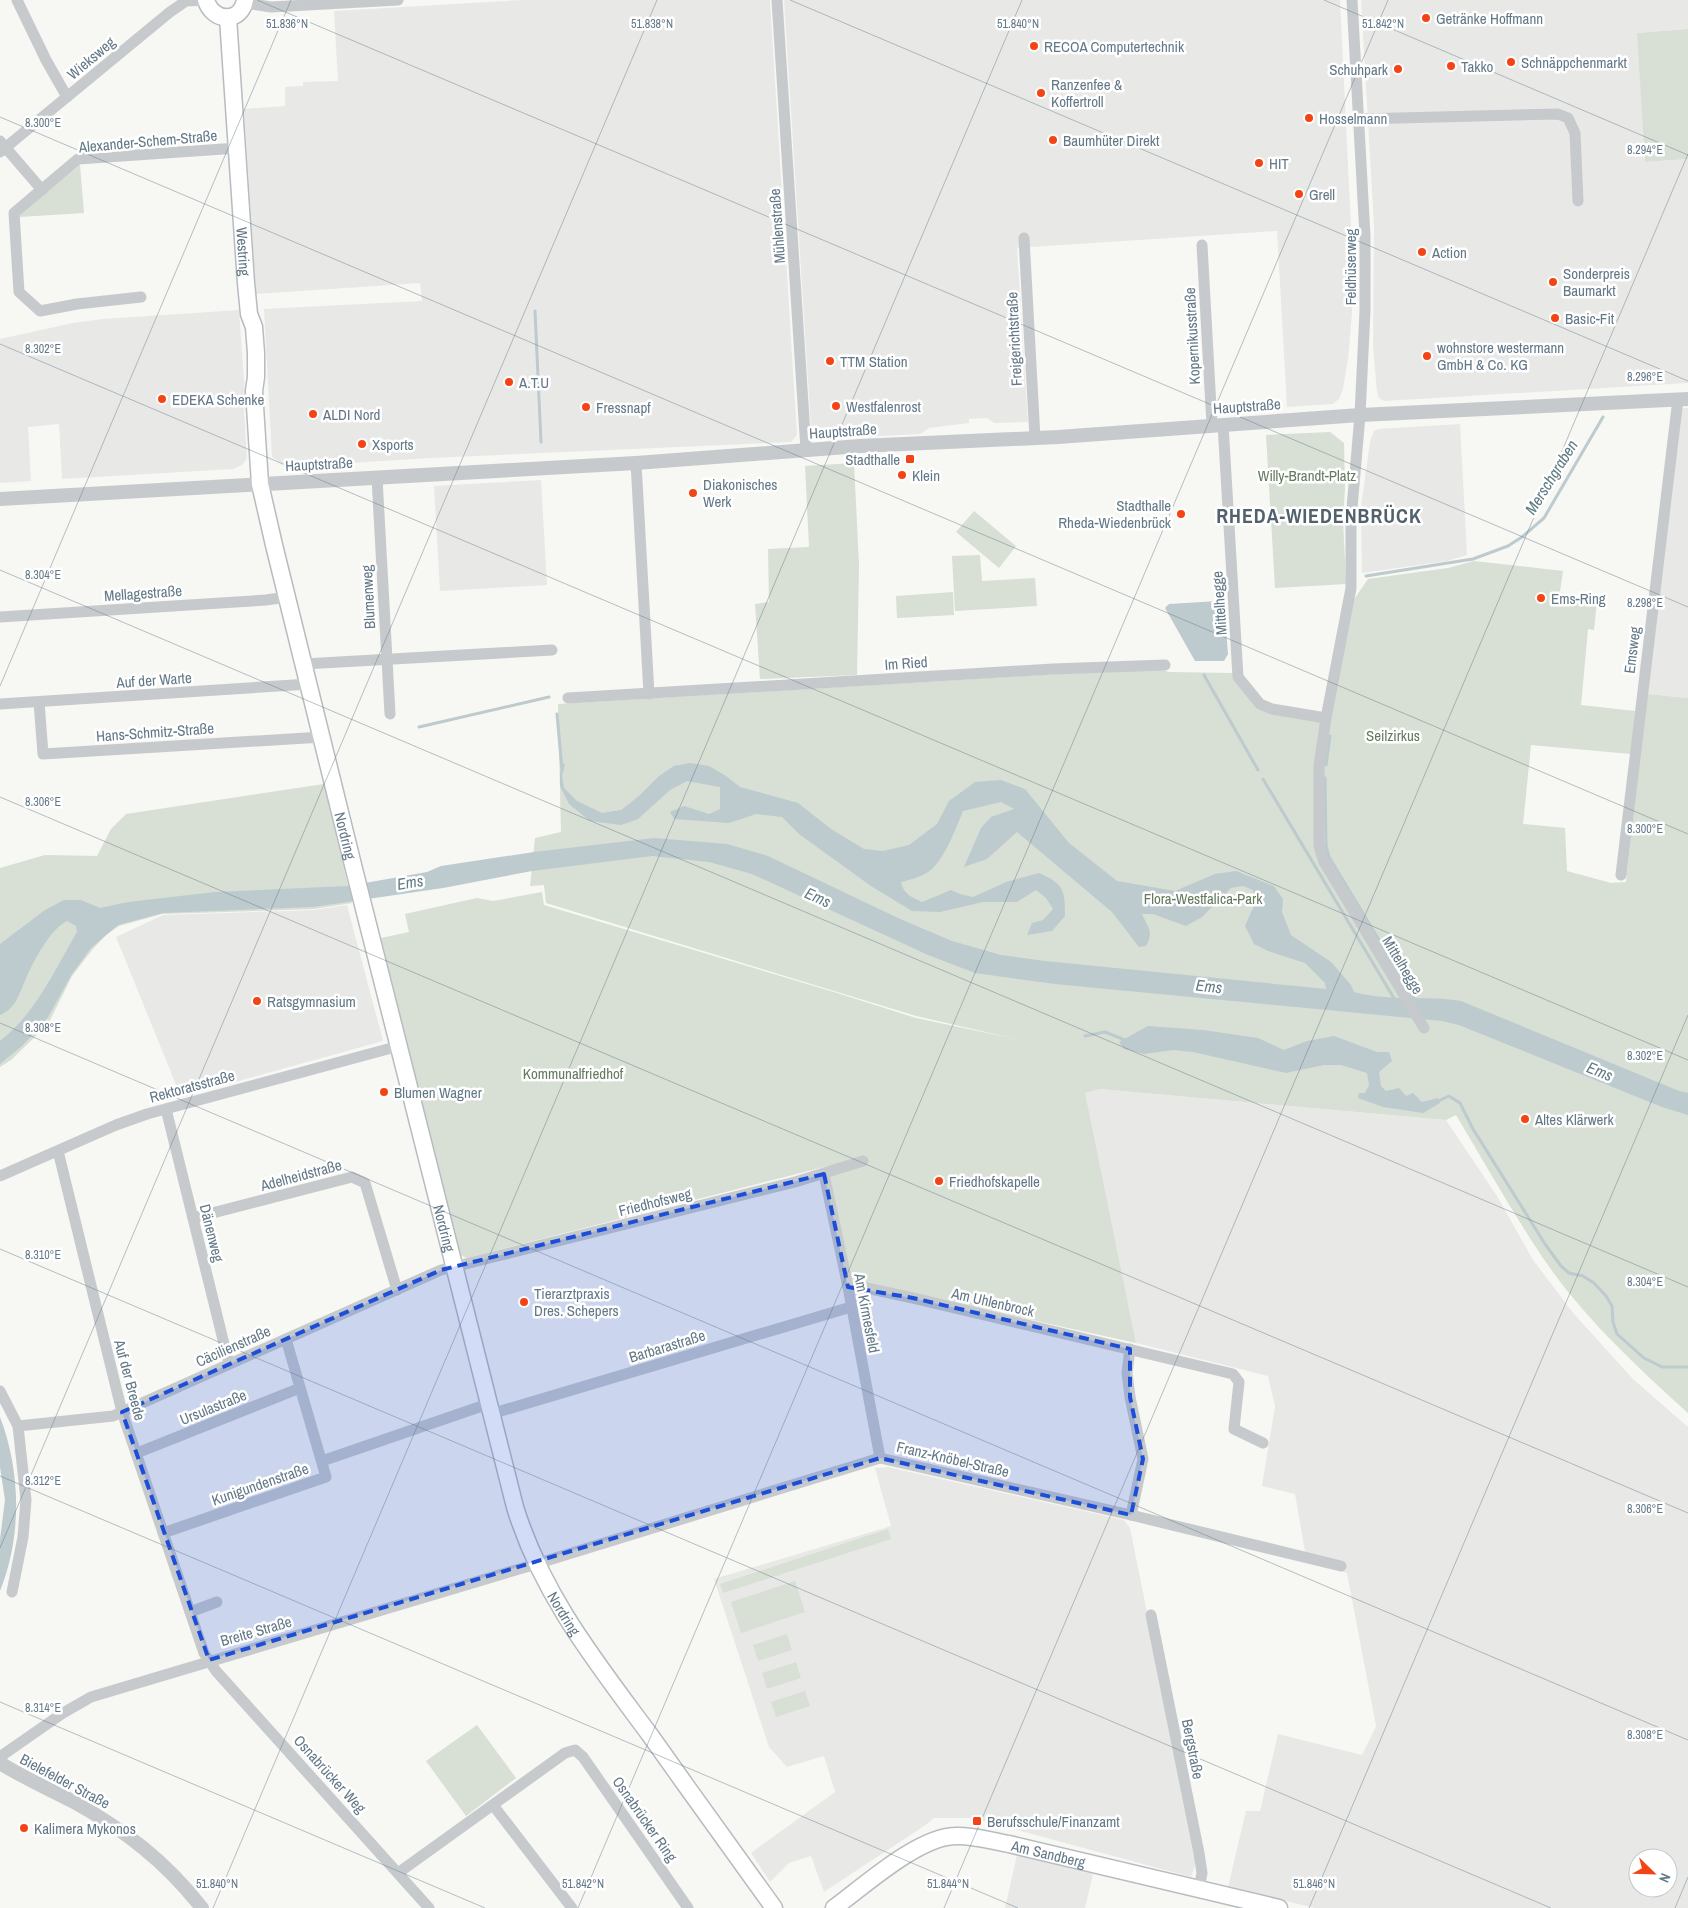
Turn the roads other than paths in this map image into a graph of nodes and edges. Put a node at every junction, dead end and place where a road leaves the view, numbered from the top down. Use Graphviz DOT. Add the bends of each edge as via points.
graph roads {
  1 [pos="17,0"];
  2 [pos="206,0"];
  3 [pos="398,0"];
  4 [pos="777,0"];
  5 [pos="1352,0"];
  6 [pos="245,2"];
  7 [pos="228,18"];
  8 [pos="67,97"];
  9 [pos="1360,120"];
  10 [pos="2,147"];
  11 [pos="238,148"];
  12 [pos="42,190"];
  13 [pos="1578,201"];
  14 [pos="1024,238"];
  15 [pos="1202,245"];
  16 [pos="141,297"];
  17 [pos="1683,399"];
  18 [pos="1360,415"];
  19 [pos="1217,425"];
  20 [pos="1035,438"];
  21 [pos="806,450"];
  22 [pos="636,463"];
  23 [pos="377,478"];
  24 [pos="260,484"];
  25 [pos="0,499"];
  26 [pos="287,597"];
  27 [pos="0,617"];
  28 [pos="552,650"];
  29 [pos="387,658"];
  30 [pos="304,664"];
  31 [pos="1165,665"];
  32 [pos="309,684"];
  33 [pos="649,694"];
  34 [pos="568,698"];
  35 [pos="39,702"];
  36 [pos="0,704"];
  37 [pos="390,714"];
  38 [pos="1326,718"];
  39 [pos="322,737"];
  40 [pos="1621,875"];
  41 [pos="1424,1028"];
  42 [pos="399,1046"];
  43 [pos="166,1109"];
  44 [pos="58,1151"];
  45 [pos="863,1161"];
  46 [pos="824,1174"];
  47 [pos="0,1176"];
  48 [pos="193,1218"];
  49 [pos="454,1267"];
  50 [pos="848,1287"];
  51 [pos="397,1290"];
  52 [pos="851,1307"];
  53 [pos="286,1339"];
  54 [pos="1130,1349"];
  55 [pos="229,1364"];
  56 [pos="300,1388"];
  57 [pos="0,1391"];
  58 [pos="490,1409"];
  59 [pos="122,1412"];
  60 [pos="18,1426"];
  61 [pos="1264,1443"];
  62 [pos="136,1453"];
  63 [pos="880,1458"];
  64 [pos="322,1461"];
  65 [pos="1130,1515"];
  66 [pos="163,1533"];
  67 [pos="536,1564"];
  68 [pos="1341,1566"];
  69 [pos="12,1592"];
  70 [pos="217,1602"];
  71 [pos="190,1612"];
  72 [pos="1151,1615"];
  73 [pos="209,1660"];
  74 [pos="0,1761"];
  75 [pos="493,1805"];
  76 [pos="398,1874"];
  77 [pos="1199,1889"];
  78 [pos="202,1908"];
  79 [pos="429,1908"];
  80 [pos="572,1908"];
  81 [pos="688,1908"];
  82 [pos="774,1908"];
  83 [pos="834,1908"];
  84 [pos="1279,1908"];
  1 -- 8 [label="street"];
  2 -- 7 [label="main road" via="213,13"];
  2 -- 8 [label="street, Wieksweg" via="186,1 170,12"];
  3 -- 6 [label="street" via="271,7"];
  4 -- 21 [label="street, Mühlenstraße"];
  5 -- 9 [label="street, Feldhüserweg"];
  6 -- 7 [label="main road" via="236,15"];
  7 -- 11 [label="main road, Westring"];
  8 -- 10 [label="street, Wieksweg"];
  9 -- 13 [label="street" via="1558,114 1568,118 1575,133"];
  9 -- 18 [label="street, Feldhüserweg" via="1365,236"];
  10 -- 12 [label="street"];
  11 -- 12 [label="street, Alexander-Schem-Straße" via="78,158"];
  11 -- 24 [label="main road, Westring" via="246,283 249,314 254,327"];
  12 -- 16 [label="street, Alexander-Schem-Straße" via="14,213 19,292 29,303 40,311"];
  14 -- 20 [label="street, Freigerichtstraße"];
  15 -- 19 [label="street, Kopernikusstraße"];
  17 -- 18 [label="street, Hauptstraße"];
  17 -- 40 [label="street, Emsweg" via="1638,722"];
  18 -- 19 [label="street, Hauptstraße"];
  18 -- 38 [label="street, Mittelhegge" via="1351,520 1351,588"];
  19 -- 20 [label="street, Hauptstraße"];
  19 -- 38 [label="street, Mittelhegge" via="1238,677 1260,704"];
  20 -- 21 [label="street, Hauptstraße"];
  21 -- 22 [label="street, Hauptstraße"];
  22 -- 23 [label="street, Hauptstraße"];
  22 -- 33 [label="street"];
  23 -- 24 [label="street, Hauptstraße"];
  23 -- 29 [label="street, Blumenweg"];
  24 -- 25 [label="street, Hauptstraße"];
  24 -- 26 [label="main road, Nordring"];
  26 -- 27 [label="street, Mellagestraße"];
  26 -- 30 [label="main road, Nordring"];
  28 -- 29 [label="street"];
  29 -- 30 [label="street"];
  29 -- 37 [label="street, Blumenweg"];
  30 -- 32 [label="main road, Nordring"];
  31 -- 33 [label="street, Im Ried"];
  32 -- 35 [label="street, Auf der Warte"];
  32 -- 39 [label="main road, Nordring"];
  33 -- 34 [label="street, Im Ried"];
  35 -- 36 [label="street, Auf der Warte"];
  35 -- 39 [label="street, Hans-Schmitz-Straße" via="43,754"];
  38 -- 41 [label="street, Mittelhegge" via="1319,766 1319,846 1324,862"];
  39 -- 42 [label="main road, Nordring"];
  42 -- 43 [label="street, Rektoratsstraße"];
  42 -- 49 [label="main road, Nordring"];
  43 -- 44 [label="street, Rektoratsstraße" via="116,1125"];
  43 -- 48 [label="street, Dänenweg"];
  44 -- 47 [label="street, Rektoratsstraße"];
  44 -- 59 [label="street, Auf der Breede"];
  45 -- 46 [label="street, Friedhofsweg"];
  46 -- 49 [label="street, Friedhofsweg"];
  46 -- 50 [label="street, Am Kirmesfeld"];
  48 -- 51 [label="street, Adelheidstraße" via="352,1176 365,1183"];
  48 -- 55 [label="street, Dänenweg"];
  49 -- 51 [label="street, Cäcilienstraße"];
  49 -- 58 [label="main road, Nordring"];
  50 -- 52 [label="street, Am Kirmesfeld"];
  50 -- 54 [label="street, Am Uhlenbrock" via="876,1290"];
  51 -- 53 [label="street, Cäcilienstraße"];
  52 -- 58 [label="street, Barbarastraße"];
  52 -- 63 [label="street, Am Kirmesfeld"];
  53 -- 55 [label="street, Cäcilienstraße"];
  53 -- 56 [label="street"];
  54 -- 61 [label="street, Am Uhlenbrock" via="1233,1374 1239,1382 1234,1428"];
  54 -- 65 [label="street" via="1130,1397 1143,1459"];
  55 -- 59 [label="street, Cäcilienstraße"];
  56 -- 62 [label="street, Ursulastraße"];
  56 -- 64 [label="street"];
  57 -- 60 [label="street"];
  58 -- 64 [label="street, Kunigundenstraße"];
  58 -- 67 [label="main road, Nordring" via="521,1529"];
  59 -- 60 [label="street, Cäcilienstraße" via="112,1416"];
  59 -- 62 [label="street, Auf der Breede"];
  60 -- 69 [label="street" via="26,1500 23,1538"];
  62 -- 66 [label="street, Auf der Breede"];
  63 -- 65 [label="street, Franz-Knöbel-Straße"];
  63 -- 67 [label="street, Franz-Knöbel-Straße"];
  64 -- 66 [label="street, Kunigundenstraße" via="326,1478"];
  65 -- 68 [label="street, Franz-Knöbel-Straße"];
  66 -- 71 [label="street, Auf der Breede"];
  67 -- 73 [label="street, Breite Straße"];
  67 -- 82 [label="main road, Nordring" via="567,1621"];
  70 -- 71 [label="street"];
  71 -- 73 [label="street, Auf der Breede"];
  72 -- 77 [label="street, Bergstraße" via="1199,1853 1202,1873"];
  73 -- 74 [label="street, Breite Straße" via="91,1696 4,1754"];
  73 -- 76 [label="street, Osnabrücker Weg"];
  74 -- 78 [label="street, Bielefelder Straße" via="141,1844"];
  75 -- 76 [label="street, Osnabrücker Ring"];
  75 -- 80 [label="street"];
  75 -- 81 [label="street, Osnabrücker Ring" via="565,1752 577,1747"];
  76 -- 79 [label="street, Osnabrücker Weg"];
  77 -- 83 [label="main road, Am Sandberg" via="1009,1844 954,1836 932,1840 913,1850"];
  77 -- 84 [label="main road, Am Sandberg"];
}
